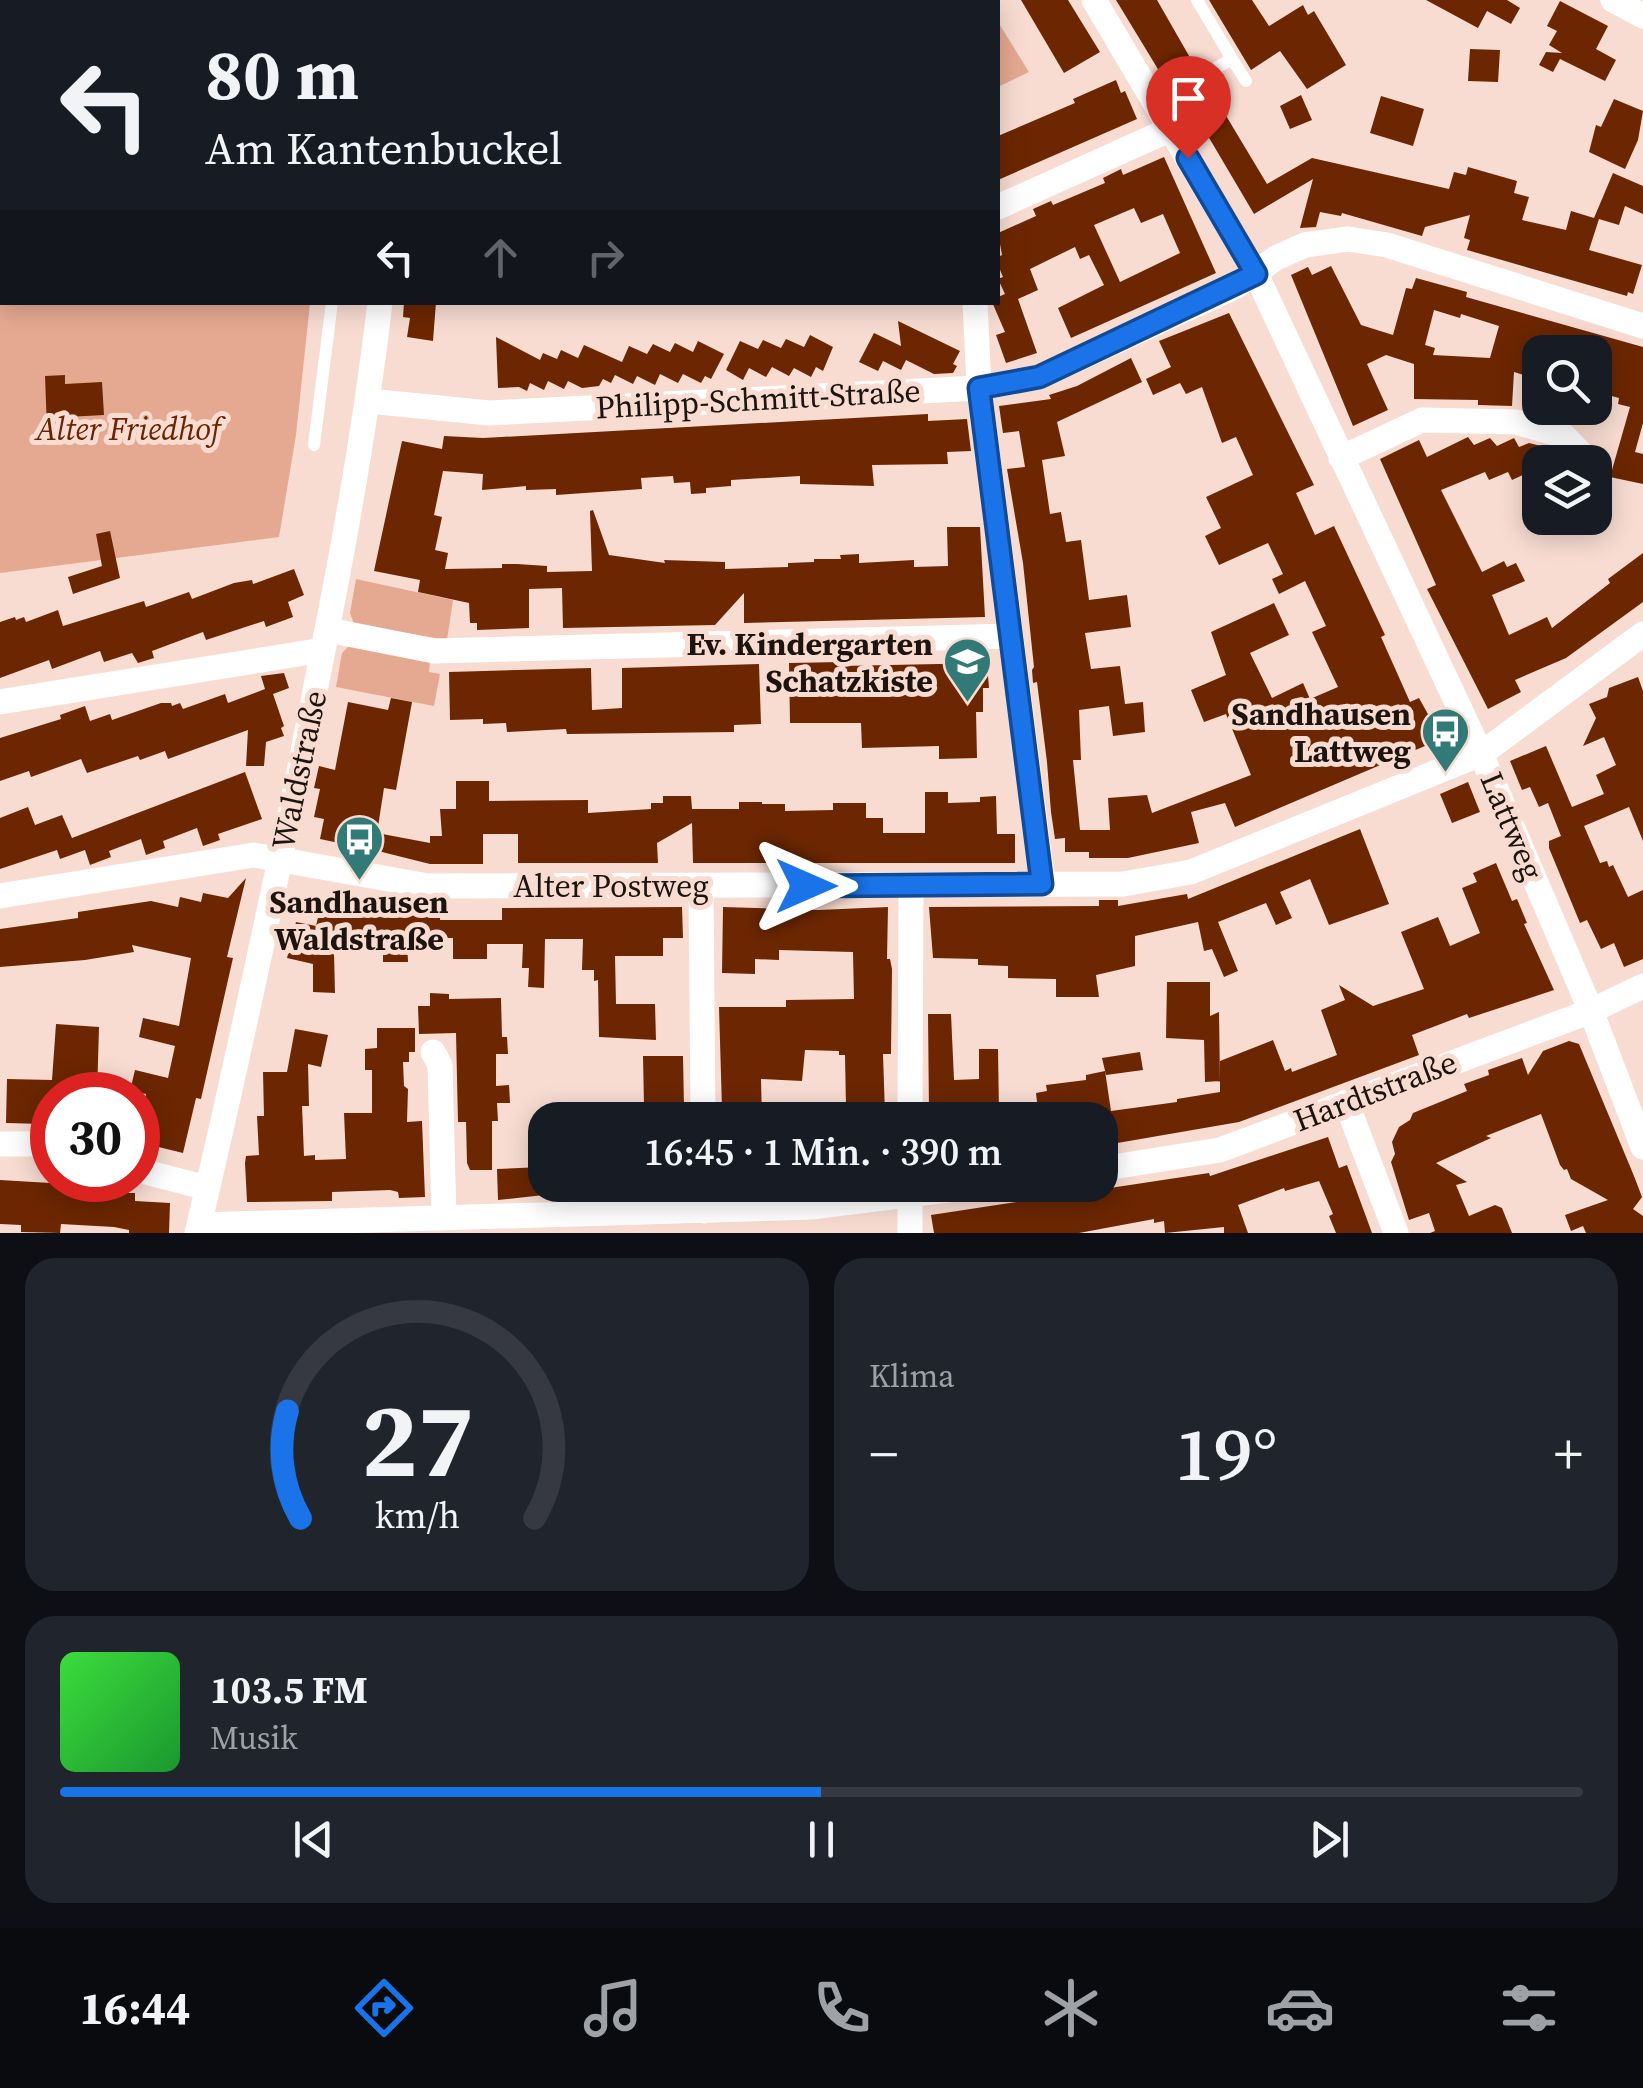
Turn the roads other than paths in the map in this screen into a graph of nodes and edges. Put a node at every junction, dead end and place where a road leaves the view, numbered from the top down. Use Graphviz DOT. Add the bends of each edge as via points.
graph roads {
  1 [pos="1094,0"];
  2 [pos="1198,0"];
  3 [pos="1613,0"];
  4 [pos="1643,16"];
  5 [pos="1232,60"];
  6 [pos="1246,81"];
  7 [pos="1155,102"];
  8 [pos="1170,129"];
  9 [pos="1000,207"];
  10 [pos="1256,274"];
  11 [pos="332,305"];
  12 [pos="380,305"];
  13 [pos="975,305"];
  14 [pos="1643,326"];
  15 [pos="979,388"];
  16 [pos="368,400"];
  17 [pos="314,444"];
  18 [pos="1573,445"];
  19 [pos="1342,458"];
  20 [pos="1643,634"];
  21 [pos="1011,636"];
  22 [pos="326,640"];
  23 [pos="0,702"];
  24 [pos="1482,754"];
  25 [pos="281,858"];
  26 [pos="1042,884"];
  27 [pos="910,885"];
  28 [pos="701,886"];
  29 [pos="0,896"];
  30 [pos="1643,986"];
  31 [pos="1591,1011"];
  32 [pos="433,1052"];
  33 [pos="703,1102"];
  34 [pos="910,1102"];
  35 [pos="1346,1102"];
  36 [pos="0,1144"];
  37 [pos="30,1144"];
  38 [pos="1643,1147"];
  39 [pos="1118,1166"];
  40 [pos="160,1176"];
  41 [pos="208,1188"];
  42 [pos="652,1202"];
  43 [pos="752,1202"];
  44 [pos="842,1202"];
  45 [pos="910,1202"];
  46 [pos="444,1218"];
  47 [pos="198,1229"];
  48 [pos="910,1233"];
  49 [pos="1396,1233"];
  1 -- 7 [label="street, Lattweg"];
  2 -- 5 [label="lane"];
  3 -- 4 [label="street"];
  5 -- 6 [label="lane"];
  5 -- 7 [label="lane"];
  7 -- 8 [label="street, Lattweg"];
  8 -- 9 [label="street"];
  8 -- 10 [label="street, Lattweg"];
  10 -- 14 [label="street, Philipp-Schmitt-Straße" via="1304,245 1348,239"];
  10 -- 15 [label="street, Philipp-Schmitt-Straße" via="1039,377"];
  10 -- 19 [label="street, Lattweg"];
  11 -- 17 [label="lane"];
  12 -- 16 [label="street, Waldstraße"];
  13 -- 15 [label="street"];
  15 -- 16 [label="street, Philipp-Schmitt-Straße" via="489,413"];
  15 -- 21 [label="street"];
  16 -- 22 [label="street, Waldstraße"];
  18 -- 19 [label="street" via="1564,436 1516,422 1422,420"];
  19 -- 24 [label="street, Lattweg"];
  20 -- 24 [label="street, Alter Postweg"];
  21 -- 22 [label="street" via="434,651"];
  21 -- 26 [label="street"];
  22 -- 23 [label="street"];
  22 -- 25 [label="street, Waldstraße"];
  24 -- 26 [label="street, Alter Postweg" via="1191,872 1123,884"];
  24 -- 31 [label="street, Lattweg"];
  25 -- 28 [label="street, Alter Postweg" via="428,886"];
  25 -- 29 [label="street, Alter Postweg" via="254,855"];
  25 -- 41 [label="street, Waldstraße"];
  26 -- 27 [label="street, Alter Postweg"];
  27 -- 28 [label="street, Alter Postweg"];
  27 -- 34 [label="street"];
  28 -- 33 [label="street"];
  30 -- 31 [label="street, Hardtstraße"];
  31 -- 35 [label="street, Hardtstraße"];
  31 -- 38 [label="street, Lattweg"];
  32 -- 46 [label="street" via="440,1066"];
  35 -- 39 [label="street, Hardtstraße" via="1220,1150"];
  35 -- 49 [label="street"];
  36 -- 37 [label="street"];
  40 -- 41 [label="street"];
  41 -- 47 [label="street, Waldstraße"];
  42 -- 46 [label="street"];
  43 -- 44 [label="street"];
  45 -- 48 [label="street"];
  46 -- 47 [label="street"];
}
